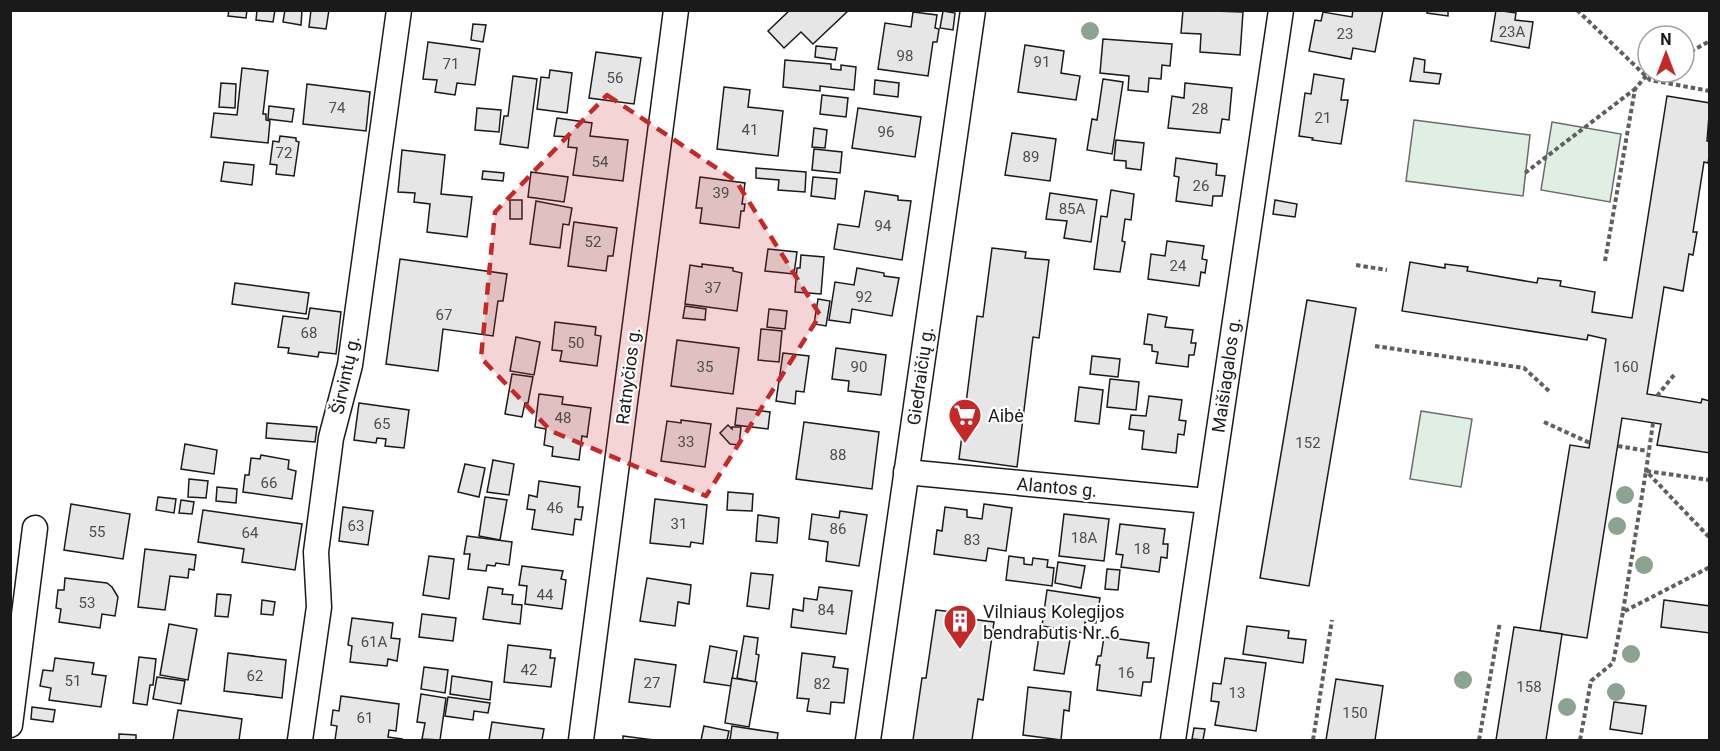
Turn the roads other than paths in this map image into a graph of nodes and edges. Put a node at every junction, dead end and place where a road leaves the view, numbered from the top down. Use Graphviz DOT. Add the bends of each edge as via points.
graph roads {
  1 [pos="399,10"];
  2 [pos="676,10"];
  3 [pos="973,10"];
  4 [pos="1281,10"];
  5 [pos="906,472"];
  6 [pos="1208,501"];
  7 [pos="35,528"];
  8 [pos="10,725"];
  9 [pos="300,741"];
  10 [pos="581,741"];
  11 [pos="868,741"];
  12 [pos="1173,741"];
  1 -- 9 [label="street, Širvintų g." via="350,365 331,438 316,552 319,607"];
  2 -- 10 [label="street, Ratnyčios g."];
  3 -- 5 [label="street, Giedraičių g."];
  4 -- 6 [label="street, Maišiagalos g."];
  5 -- 6 [label="street, Alantos g."];
  5 -- 11 [label="street, Giedraičių g."];
  6 -- 12 [label="street, Maišiagalos g."];
  7 -- 8 [label="street"];
}
